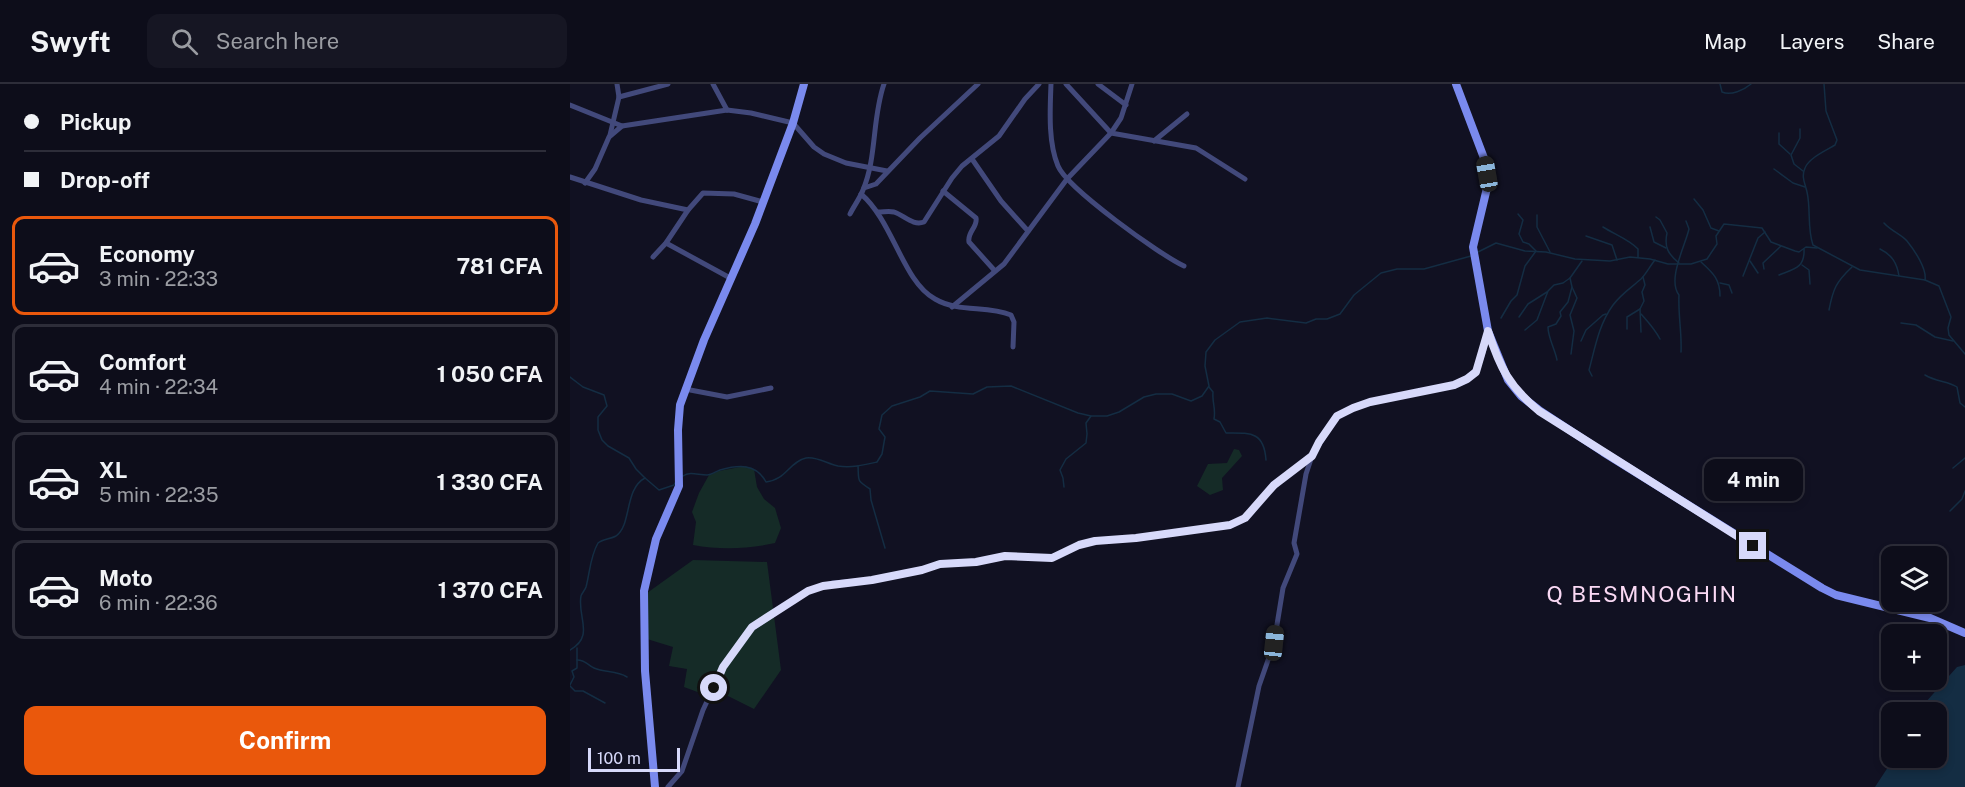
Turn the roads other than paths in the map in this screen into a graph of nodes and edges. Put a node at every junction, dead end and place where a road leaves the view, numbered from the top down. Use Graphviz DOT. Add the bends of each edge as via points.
graph roads {
  1 [pos="617,84"];
  2 [pos="668,84"];
  3 [pos="712,84"];
  4 [pos="804,84"];
  5 [pos="884,84"];
  6 [pos="978,84"];
  7 [pos="1039,84"];
  8 [pos="1051,84"];
  9 [pos="1066,84"];
  10 [pos="1098,84"];
  11 [pos="1132,84"];
  12 [pos="1456,84"];
  13 [pos="619,97"];
  14 [pos="570,105"];
  15 [pos="1126,105"];
  16 [pos="727,110"];
  17 [pos="1186,114"];
  18 [pos="614,121"];
  19 [pos="793,123"];
  20 [pos="622,126"];
  21 [pos="1111,133"];
  22 [pos="609,136"];
  23 [pos="1154,141"];
  24 [pos="972,159"];
  25 [pos="869,167"];
  26 [pos="887,171"];
  27 [pos="570,177"];
  28 [pos="1245,178"];
  29 [pos="1067,179"];
  30 [pos="585,183"];
  31 [pos="863,191"];
  32 [pos="943,191"];
  33 [pos="763,201"];
  34 [pos="688,210"];
  35 [pos="878,212"];
  36 [pos="850,214"];
  37 [pos="1028,231"];
  38 [pos="666,243"];
  39 [pos="653,257"];
  40 [pos="1184,266"];
  41 [pos="995,271"];
  42 [pos="732,279"];
  43 [pos="952,307"];
  44 [pos="1488,331"];
  45 [pos="1013,347"];
  46 [pos="771,388"];
  47 [pos="685,389"];
  48 [pos="1312,456"];
  49 [pos="1965,633"];
  50 [pos="655,787"];
  51 [pos="668,787"];
  52 [pos="1238,787"];
  1 -- 13 [label="street"];
  2 -- 13 [label="street"];
  3 -- 16 [label="street"];
  4 -- 19 [label="street"];
  5 -- 25 [label="street"];
  6 -- 26 [label="street"];
  7 -- 24 [label="street" via="999,136"];
  8 -- 29 [label="street" via="1050,119 1056,160"];
  9 -- 21 [label="street"];
  10 -- 15 [label="street"];
  11 -- 15 [label="street"];
  12 -- 44 [label="street" via="1487,174 1473,247"];
  13 -- 18 [label="street"];
  14 -- 18 [label="street"];
  15 -- 21 [label="street"];
  16 -- 19 [label="street"];
  16 -- 20 [label="street"];
  17 -- 23 [label="street"];
  18 -- 20 [label="street"];
  18 -- 22 [label="street"];
  19 -- 25 [label="street" via="824,154"];
  19 -- 33 [label="street"];
  20 -- 22 [label="street"];
  21 -- 23 [label="street"];
  21 -- 29 [label="street"];
  22 -- 30 [label="street" via="596,169"];
  23 -- 28 [label="street" via="1196,148"];
  24 -- 32 [label="street"];
  24 -- 37 [label="street" via="1000,201"];
  25 -- 26 [label="street"];
  25 -- 31 [label="street"];
  26 -- 31 [label="street" via="874,186"];
  27 -- 30 [label="street"];
  29 -- 37 [label="street"];
  29 -- 40 [label="street" via="1106,213"];
  30 -- 34 [label="street"];
  31 -- 35 [label="street"];
  31 -- 36 [label="street"];
  32 -- 35 [label="street" via="920,224 894,212"];
  32 -- 41 [label="street" via="976,218 969,242"];
  33 -- 34 [label="street" via="734,194 703,193"];
  33 -- 42 [label="street"];
  34 -- 38 [label="street"];
  35 -- 43 [label="street" via="920,288"];
  37 -- 41 [label="street"];
  38 -- 39 [label="street"];
  38 -- 42 [label="street"];
  41 -- 43 [label="street"];
  42 -- 47 [label="street"];
  43 -- 45 [label="street" via="1011,315"];
  44 -- 48 [label="street" via="1476,372 1467,379 1353,408 1337,416"];
  44 -- 49 [label="street" via="1506,376 1521,396 1603,453 1829,591 1930,618"];
  46 -- 47 [label="street" via="727,397"];
  47 -- 50 [label="street" via="678,430 679,486 656,539 644,591 645,671"];
  48 -- 51 [label="street" via="1274,485 1245,518 1230,525 1095,541 1052,558 1005,556 940,564 808,591 747,632 723,667 682,771"];
  48 -- 52 [label="street" via="1294,543 1297,554 1282,588 1274,643 1259,686"];
}
